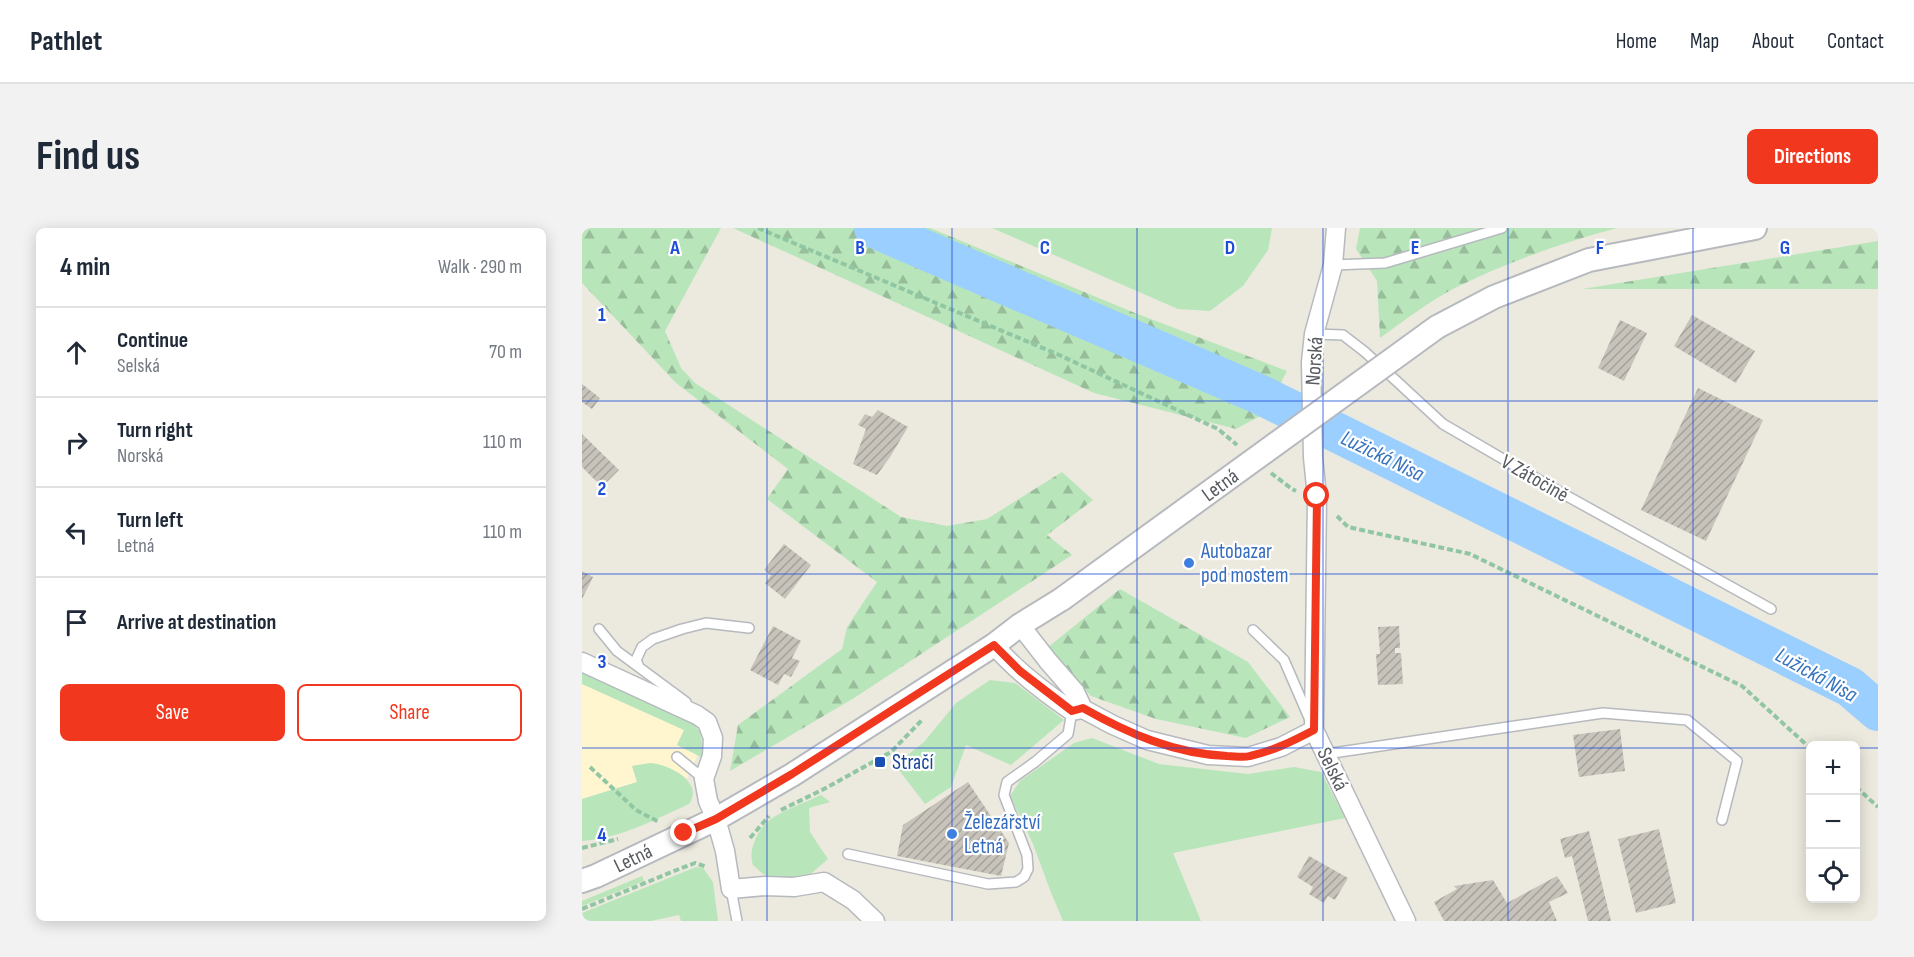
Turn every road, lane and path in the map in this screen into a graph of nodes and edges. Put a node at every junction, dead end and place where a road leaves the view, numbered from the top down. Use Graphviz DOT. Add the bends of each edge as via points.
graph roads {
  1 [pos="758,228"];
  2 [pos="1336,228"];
  3 [pos="1502,228"];
  4 [pos="1755,228"];
  5 [pos="1724,230"];
  6 [pos="1333,265"];
  7 [pos="1314,334"];
  8 [pos="1245,452"];
  9 [pos="1264,467"];
  10 [pos="1317,496"];
  11 [pos="1771,609"];
  12 [pos="1020,625"];
  13 [pos="749,628"];
  14 [pos="599,629"];
  15 [pos="1253,630"];
  16 [pos="994,645"];
  17 [pos="582,662"];
  18 [pos="639,667"];
  19 [pos="1077,710"];
  20 [pos="697,715"];
  21 [pos="923,719"];
  22 [pos="1314,730"];
  23 [pos="1806,744"];
  24 [pos="1326,754"];
  25 [pos="677,757"];
  26 [pos="590,768"];
  27 [pos="704,779"];
  28 [pos="1860,791"];
  29 [pos="1878,807"];
  30 [pos="716,819"];
  31 [pos="1722,820"];
  32 [pos="660,822"];
  33 [pos="750,838"];
  34 [pos="848,854"];
  35 [pos="694,863"];
  36 [pos="582,880"];
  37 [pos="731,889"];
  38 [pos="582,909"];
  39 [pos="737,921"];
  40 [pos="875,921"];
  41 [pos="1406,921"];
  1 -- 8 [label="path" via="1057,354 1218,429"];
  2 -- 6 [label="street, Norská"];
  3 -- 6 [label="lane" via="1384,263"];
  4 -- 5 [label="street, Letná"];
  5 -- 12 [label="street, Letná, bridge" via="1589,260 1494,297 1437,327 1062,599"];
  6 -- 7 [label="street, Norská"];
  7 -- 10 [label="street, Norská" via="1311,362"];
  7 -- 11 [label="lane, V Zátočině" via="1343,335 1443,424"];
  9 -- 10 [label="path" via="1292,489"];
  10 -- 22 [label="street, Selská"];
  10 -- 23 [label="path" via="1348,527 1470,554 1742,686"];
  12 -- 16 [label="street, Letná"];
  12 -- 19 [label="street" via="1075,692"];
  13 -- 18 [label="lane" via="706,624 652,639 642,647 636,660"];
  14 -- 18 [label="lane" via="617,651"];
  15 -- 22 [label="lane" via="1284,660"];
  16 -- 19 [label="street" via="1020,671"];
  16 -- 30 [label="street, Letná"];
  17 -- 20 [label="street"];
  18 -- 20 [label="lane" via="686,702"];
  19 -- 22 [label="street" via="1147,740 1208,755 1248,757 1281,747"];
  19 -- 34 [label="lane" via="1068,734 1007,782 1004,795 1027,855 1024,877 1016,882 988,884"];
  20 -- 27 [label="street" via="707,722 712,738 712,756"];
  21 -- 33 [label="path" via="891,752 771,814"];
  22 -- 24 [label="street, Selská"];
  24 -- 31 [label="lane" via="1604,713 1687,720 1737,761"];
  24 -- 41 [label="street, Selská"];
  25 -- 27 [label="lane"];
  26 -- 32 [label="path" via="636,810"];
  27 -- 30 [label="street"];
  28 -- 29 [label="path"];
  30 -- 36 [label="street, Letná"];
  30 -- 37 [label="street"];
  35 -- 38 [label="path"];
  37 -- 39 [label="lane"];
  37 -- 40 [label="street" via="824,882 853,900"];
}
